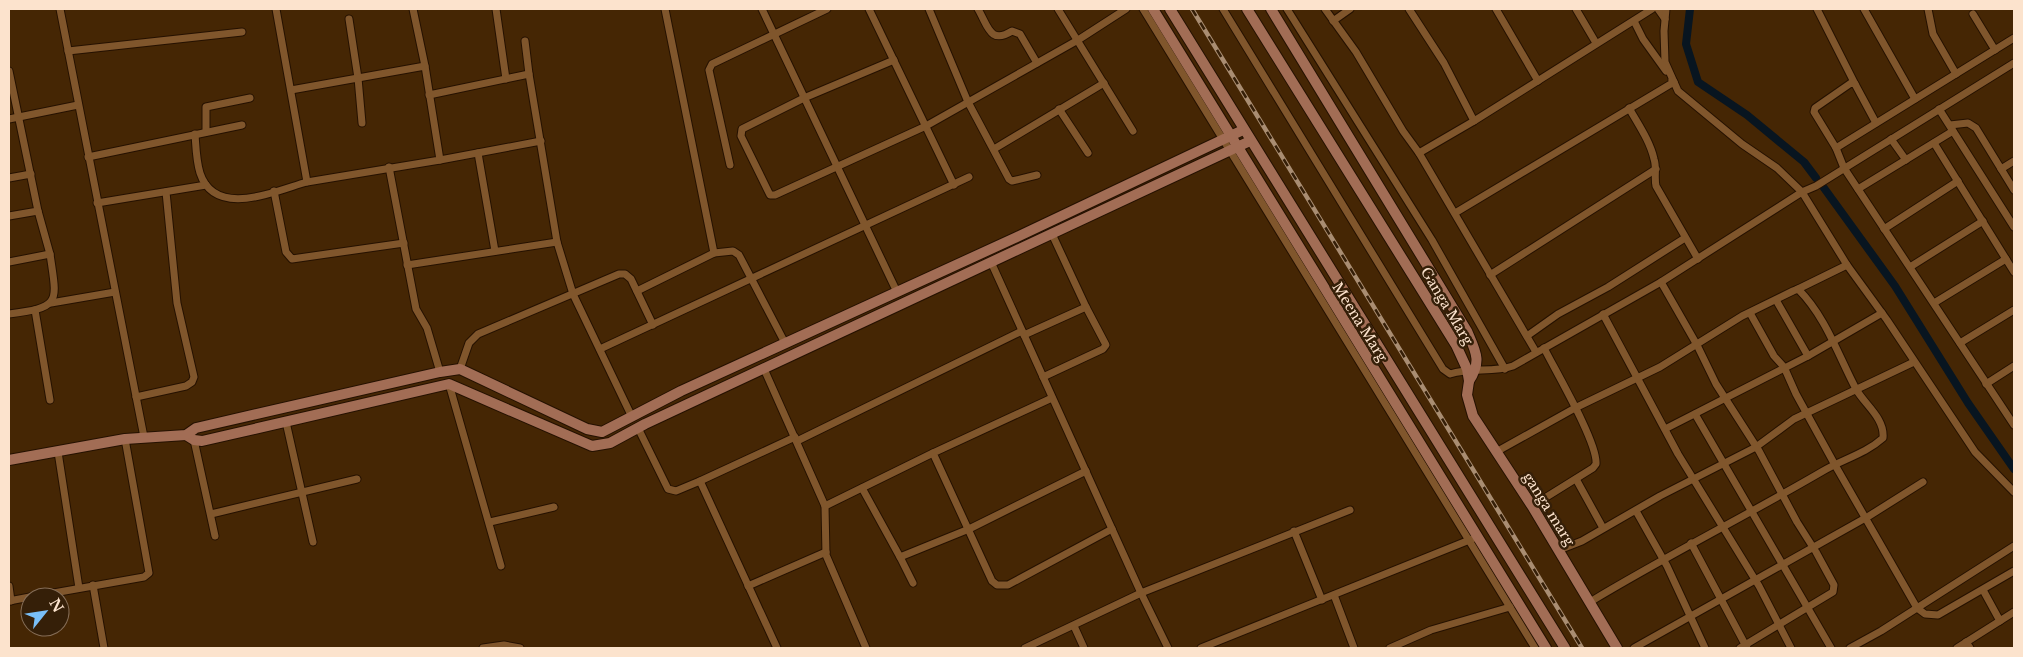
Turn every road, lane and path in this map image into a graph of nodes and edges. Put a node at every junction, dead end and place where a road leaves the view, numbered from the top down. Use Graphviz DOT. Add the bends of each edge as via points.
graph roads {
  1 [pos="60,9"];
  2 [pos="276,9"];
  3 [pos="414,9"];
  4 [pos="496,9"];
  5 [pos="665,9"];
  6 [pos="762,9"];
  7 [pos="827,9"];
  8 [pos="869,9"];
  9 [pos="928,9"];
  10 [pos="978,9"];
  11 [pos="1058,9"];
  12 [pos="1126,9"];
  13 [pos="1143,9"];
  14 [pos="1153,9"];
  15 [pos="1170,9"];
  16 [pos="1223,9"];
  17 [pos="1247,9"];
  18 [pos="1287,9"];
  19 [pos="1325,9"];
  20 [pos="1350,9"];
  21 [pos="1409,9"];
  22 [pos="1496,9"];
  23 [pos="1576,9"];
  24 [pos="1652,9"];
  25 [pos="1658,9"];
  26 [pos="1666,9"];
  27 [pos="1817,9"];
  28 [pos="1864,9"];
  29 [pos="1928,9"];
  30 [pos="1276,11"];
  31 [pos="1973,14"];
  32 [pos="348,19"];
  33 [pos="1665,19"];
  34 [pos="1333,21"];
  35 [pos="1634,21"];
  36 [pos="242,32"];
  37 [pos="775,34"];
  38 [pos="2014,38"];
  39 [pos="1078,40"];
  40 [pos="525,41"];
  41 [pos="1596,43"];
  42 [pos="1995,50"];
  43 [pos="68,51"];
  44 [pos="894,60"];
  45 [pos="1037,63"];
  46 [pos="2014,63"];
  47 [pos="425,66"];
  48 [pos="9,71"];
  49 [pos="530,74"];
  50 [pos="1956,74"];
  51 [pos="358,78"];
  52 [pos="506,79"];
  53 [pos="1538,81"];
  54 [pos="1674,82"];
  55 [pos="1104,84"];
  56 [pos="1855,84"];
  57 [pos="291,90"];
  58 [pos="429,95"];
  59 [pos="250,98"];
  60 [pos="804,98"];
  61 [pos="1914,99"];
  62 [pos="968,102"];
  63 [pos="78,105"];
  64 [pos="1629,108"];
  65 [pos="1059,109"];
  66 [pos="1939,109"];
  67 [pos="18,118"];
  68 [pos="9,120"];
  69 [pos="1474,121"];
  70 [pos="362,123"];
  71 [pos="1876,123"];
  72 [pos="242,124"];
  73 [pos="926,126"];
  74 [pos="1952,128"];
  75 [pos="1243,130"];
  76 [pos="206,132"];
  77 [pos="1133,132"];
  78 [pos="195,134"];
  79 [pos="1227,138"];
  80 [pos="1891,139"];
  81 [pos="541,141"];
  82 [pos="1250,142"];
  83 [pos="1934,143"];
  84 [pos="1836,148"];
  85 [pos="994,149"];
  86 [pos="1234,150"];
  87 [pos="478,153"];
  88 [pos="1088,153"];
  89 [pos="1419,153"];
  90 [pos="88,158"];
  91 [pos="440,160"];
  92 [pos="1906,160"];
  93 [pos="2014,161"];
  94 [pos="730,165"];
  95 [pos="836,166"];
  96 [pos="389,167"];
  97 [pos="1844,168"];
  98 [pos="1656,169"];
  99 [pos="2001,169"];
  100 [pos="31,174"];
  101 [pos="1038,175"];
  102 [pos="9,178"];
  103 [pos="970,178"];
  104 [pos="1958,181"];
  105 [pos="306,182"];
  106 [pos="206,185"];
  107 [pos="954,185"];
  108 [pos="1858,189"];
  109 [pos="2014,190"];
  110 [pos="274,191"];
  111 [pos="166,192"];
  112 [pos="1802,192"];
  113 [pos="97,203"];
  114 [pos="38,211"];
  115 [pos="1456,213"];
  116 [pos="9,216"];
  117 [pos="1983,221"];
  118 [pos="864,227"];
  119 [pos="2014,227"];
  120 [pos="1884,229"];
  121 [pos="1052,234"];
  122 [pos="1685,238"];
  123 [pos="557,242"];
  124 [pos="404,243"];
  125 [pos="495,251"];
  126 [pos="714,253"];
  127 [pos="50,254"];
  128 [pos="1698,259"];
  129 [pos="2006,259"];
  130 [pos="9,262"];
  131 [pos="991,262"];
  132 [pos="407,265"];
  133 [pos="1847,265"];
  134 [pos="1910,267"];
  135 [pos="2014,272"];
  136 [pos="1490,275"];
  137 [pos="753,278"];
  138 [pos="1661,282"];
  139 [pos="1798,289"];
  140 [pos="636,291"];
  141 [pos="115,292"];
  142 [pos="897,292"];
  143 [pos="573,294"];
  144 [pos="1776,300"];
  145 [pos="51,303"];
  146 [pos="1934,303"];
  147 [pos="1086,306"];
  148 [pos="35,310"];
  149 [pos="2014,310"];
  150 [pos="1750,313"];
  151 [pos="1882,313"];
  152 [pos="9,314"];
  153 [pos="1603,314"];
  154 [pos="653,325"];
  155 [pos="1023,333"];
  156 [pos="1527,336"];
  157 [pos="1834,341"];
  158 [pos="785,343"];
  159 [pos="1960,343"];
  160 [pos="1697,345"];
  161 [pos="1544,348"];
  162 [pos="600,349"];
  163 [pos="1536,352"];
  164 [pos="1808,356"];
  165 [pos="1914,362"];
  166 [pos="2014,366"];
  167 [pos="1784,367"];
  168 [pos="1505,368"];
  169 [pos="460,369"];
  170 [pos="764,369"];
  171 [pos="1472,369"];
  172 [pos="440,372"];
  173 [pos="1043,377"];
  174 [pos="1638,377"];
  175 [pos="449,384"];
  176 [pos="1986,384"];
  177 [pos="1857,390"];
  178 [pos="136,397"];
  179 [pos="1052,398"];
  180 [pos="1725,398"];
  181 [pos="50,400"];
  182 [pos="1575,408"];
  183 [pos="1807,412"];
  184 [pos="1695,414"];
  185 [pos="632,416"];
  186 [pos="286,422"];
  187 [pos="2013,422"];
  188 [pos="638,428"];
  189 [pos="1665,429"];
  190 [pos="144,437"];
  191 [pos="190,437"];
  192 [pos="125,439"];
  193 [pos="796,439"];
  194 [pos="1756,447"];
  195 [pos="58,452"];
  196 [pos="1496,452"];
  197 [pos="933,453"];
  198 [pos="9,460"];
  199 [pos="1724,464"];
  200 [pos="1835,465"];
  201 [pos="1086,471"];
  202 [pos="1576,479"];
  203 [pos="357,480"];
  204 [pos="1694,480"];
  205 [pos="700,482"];
  206 [pos="1924,482"];
  207 [pos="862,488"];
  208 [pos="2014,492"];
  209 [pos="301,493"];
  210 [pos="1782,495"];
  211 [pos="825,506"];
  212 [pos="1532,506"];
  213 [pos="554,507"];
  214 [pos="1350,510"];
  215 [pos="1636,511"];
  216 [pos="1751,511"];
  217 [pos="210,514"];
  218 [pos="1866,517"];
  219 [pos="490,522"];
  220 [pos="1722,526"];
  221 [pos="1491,528"];
  222 [pos="1603,528"];
  223 [pos="969,529"];
  224 [pos="1112,530"];
  225 [pos="1294,531"];
  226 [pos="215,536"];
  227 [pos="1473,539"];
  228 [pos="313,542"];
  229 [pos="1691,543"];
  230 [pos="2014,546"];
  231 [pos="1813,547"];
  232 [pos="1559,550"];
  233 [pos="826,552"];
  234 [pos="900,557"];
  235 [pos="1662,559"];
  236 [pos="1781,564"];
  237 [pos="501,566"];
  238 [pos="2014,571"];
  239 [pos="1754,579"];
  240 [pos="913,583"];
  241 [pos="93,585"];
  242 [pos="9,586"];
  243 [pos="748,586"];
  244 [pos="78,588"];
  245 [pos="70,590"];
  246 [pos="1983,590"];
  247 [pos="1141,593"];
  248 [pos="1334,595"];
  249 [pos="1722,599"];
  250 [pos="1322,600"];
  251 [pos="10,601"];
  252 [pos="1590,602"];
  253 [pos="1510,607"];
  254 [pos="1917,608"];
  255 [pos="1807,610"];
  256 [pos="2014,612"];
  257 [pos="1690,615"];
  258 [pos="2000,621"];
  259 [pos="1074,626"];
  260 [pos="1780,626"];
  261 [pos="1968,645"];
  262 [pos="1744,647"];
  263 [pos="104,648"];
  264 [pos="483,648"];
  265 [pos="520,648"];
  266 [pos="777,648"];
  267 [pos="866,648"];
  268 [pos="1025,648"];
  269 [pos="1084,648"];
  270 [pos="1168,648"];
  271 [pos="1201,648"];
  272 [pos="1354,648"];
  273 [pos="1390,648"];
  274 [pos="1535,648"];
  275 [pos="1546,648"];
  276 [pos="1565,648"];
  277 [pos="1618,648"];
  278 [pos="1634,648"];
  279 [pos="1705,648"];
  280 [pos="1791,648"];
  281 [pos="1831,648"];
  282 [pos="1850,648"];
  283 [pos="1957,648"];
  1 -- 43 [label="street"];
  2 -- 57 [label="street"];
  3 -- 47 [label="street"];
  4 -- 52 [label="street"];
  5 -- 126 [label="street"];
  6 -- 37 [label="street"];
  7 -- 37 [label="street"];
  8 -- 44 [label="street"];
  9 -- 62 [label="street"];
  10 -- 45 [label="street" via="998,37 1017,31"];
  11 -- 39 [label="street"];
  12 -- 39 [label="street"];
  13 -- 79 [label="street"];
  14 -- 79 [label="street, Meena Marg"];
  15 -- 75 [label="street"];
  16 -- 171 [label="street" via="1443,369 1450,374"];
  17 -- 171 [label="street, Ganga Marg"];
  18 -- 168 [label="street" via="1432,240"];
  19 -- 34 [label="street"];
  20 -- 34 [label="street"];
  21 -- 69 [label="street" via="1444,63"];
  22 -- 53 [label="street"];
  23 -- 41 [label="street"];
  24 -- 35 [label="street"];
  25 -- 33 [label="street"];
  26 -- 33 [label="street"];
  27 -- 56 [label="street"];
  28 -- 61 [label="street"];
  29 -- 50 [label="street" via="1933,34"];
  30 -- 171 [label="street, Ganga Marg" via="1467,331 1476,352"];
  31 -- 42 [label="street"];
  32 -- 51 [label="street"];
  33 -- 54 [label="street" via="1665,62"];
  34 -- 89 [label="street"];
  35 -- 41 [label="street"];
  35 -- 54 [label="street" via="1642,39"];
  36 -- 43 [label="street"];
  37 -- 60 [label="street"];
  37 -- 94 [label="street" via="712,64 710,70"];
  38 -- 42 [label="street"];
  39 -- 45 [label="street"];
  39 -- 55 [label="street"];
  40 -- 49 [label="street"];
  41 -- 53 [label="street"];
  42 -- 50 [label="street"];
  43 -- 63 [label="street"];
  44 -- 60 [label="street"];
  44 -- 73 [label="street"];
  45 -- 62 [label="street"];
  46 -- 66 [label="street"];
  47 -- 51 [label="street"];
  47 -- 58 [label="street"];
  48 -- 67 [label="street"];
  49 -- 52 [label="street"];
  49 -- 81 [label="street"];
  50 -- 61 [label="street"];
  51 -- 57 [label="street"];
  51 -- 70 [label="street"];
  52 -- 58 [label="street"];
  53 -- 69 [label="street"];
  54 -- 64 [label="street"];
  54 -- 112 [label="street" via="1690,102 1777,168"];
  55 -- 65 [label="street"];
  55 -- 77 [label="street"];
  56 -- 71 [label="street"];
  56 -- 84 [label="street" via="1852,83 1814,112"];
  57 -- 105 [label="street"];
  58 -- 91 [label="street"];
  59 -- 76 [label="street" via="206,107"];
  60 -- 95 [label="street"];
  60 -- 95 [label="street" via="742,129 741,136 767,192 775,195"];
  61 -- 71 [label="street"];
  62 -- 73 [label="street"];
  62 -- 85 [label="street"];
  63 -- 67 [label="street"];
  63 -- 90 [label="street"];
  64 -- 98 [label="street" via="1652,150"];
  64 -- 115 [label="street"];
  65 -- 85 [label="street"];
  65 -- 88 [label="street"];
  66 -- 74 [label="street"];
  66 -- 80 [label="street"];
  67 -- 68 [label="street"];
  67 -- 100 [label="street"];
  69 -- 89 [label="street"];
  71 -- 84 [label="street"];
  72 -- 76 [label="street"];
  73 -- 95 [label="street"];
  73 -- 107 [label="street"];
  74 -- 83 [label="street"];
  74 -- 99 [label="street" via="1973,125"];
  74 -- 119 [label="street"];
  75 -- 79 [label="street"];
  75 -- 82 [label="street"];
  76 -- 78 [label="street"];
  78 -- 90 [label="street"];
  78 -- 106 [label="street" via="200,174"];
  79 -- 86 [label="street, Meena Marg"];
  79 -- 142 [label="street"];
  80 -- 92 [label="street"];
  80 -- 97 [label="street"];
  81 -- 87 [label="street"];
  81 -- 123 [label="street"];
  82 -- 86 [label="street"];
  82 -- 221 [label="street"];
  83 -- 92 [label="street"];
  83 -- 104 [label="street"];
  84 -- 97 [label="street"];
  85 -- 101 [label="street" via="1012,181"];
  86 -- 121 [label="street"];
  86 -- 227 [label="street, Meena Marg"];
  87 -- 91 [label="street"];
  87 -- 125 [label="street"];
  89 -- 115 [label="street"];
  90 -- 113 [label="street"];
  91 -- 96 [label="street"];
  92 -- 108 [label="street"];
  93 -- 99 [label="street"];
  95 -- 118 [label="street"];
  96 -- 105 [label="street"];
  96 -- 124 [label="street"];
  97 -- 108 [label="street"];
  97 -- 112 [label="street"];
  98 -- 122 [label="street" via="1656,186"];
  98 -- 136 [label="street"];
  99 -- 109 [label="street"];
  100 -- 102 [label="street"];
  100 -- 114 [label="street"];
  103 -- 107 [label="street"];
  104 -- 117 [label="street"];
  104 -- 120 [label="street"];
  105 -- 110 [label="street"];
  106 -- 110 [label="street" via="226,199 252,198"];
  106 -- 111 [label="street"];
  107 -- 118 [label="street"];
  108 -- 120 [label="street"];
  110 -- 124 [label="street" via="286,252 292,259"];
  111 -- 113 [label="street"];
  111 -- 178 [label="street" via="177,303 194,377 186,386"];
  112 -- 128 [label="street"];
  112 -- 133 [label="street"];
  113 -- 141 [label="street"];
  114 -- 116 [label="street"];
  114 -- 127 [label="street"];
  115 -- 136 [label="street"];
  117 -- 129 [label="street"];
  117 -- 134 [label="street"];
  118 -- 137 [label="street"];
  118 -- 142 [label="street"];
  120 -- 134 [label="street"];
  121 -- 131 [label="street"];
  121 -- 147 [label="street"];
  122 -- 128 [label="street"];
  122 -- 156 [label="street"];
  123 -- 125 [label="street"];
  123 -- 143 [label="street"];
  124 -- 132 [label="street"];
  125 -- 132 [label="street"];
  126 -- 137 [label="street" via="737,253"];
  126 -- 140 [label="street"];
  127 -- 130 [label="street"];
  127 -- 145 [label="street" via="56,295"];
  128 -- 138 [label="street"];
  129 -- 135 [label="street"];
  129 -- 146 [label="street"];
  131 -- 155 [label="street"];
  131 -- 170 [label="street"];
  132 -- 172 [label="street" via="416,309 430,335"];
  133 -- 139 [label="street"];
  133 -- 151 [label="street"];
  134 -- 146 [label="street"];
  136 -- 156 [label="street"];
  137 -- 154 [label="street"];
  137 -- 158 [label="street"];
  138 -- 153 [label="street"];
  138 -- 160 [label="street"];
  139 -- 144 [label="street"];
  139 -- 157 [label="street" via="1808,299"];
  140 -- 143 [label="street" via="631,279 620,274"];
  140 -- 154 [label="street"];
  141 -- 145 [label="street"];
  141 -- 178 [label="street"];
  142 -- 158 [label="street"];
  143 -- 162 [label="street"];
  143 -- 169 [label="street" via="478,334 469,343"];
  144 -- 150 [label="street"];
  144 -- 164 [label="street"];
  145 -- 148 [label="street"];
  146 -- 159 [label="street"];
  147 -- 155 [label="street"];
  147 -- 173 [label="street" via="1106,345"];
  148 -- 152 [label="street"];
  148 -- 181 [label="street"];
  149 -- 159 [label="street"];
  150 -- 160 [label="street"];
  150 -- 167 [label="street" via="1774,356"];
  151 -- 157 [label="street"];
  151 -- 165 [label="street"];
  153 -- 161 [label="street"];
  153 -- 174 [label="street"];
  154 -- 162 [label="street"];
  155 -- 173 [label="street"];
  155 -- 193 [label="street"];
  156 -- 163 [label="street"];
  157 -- 164 [label="street"];
  157 -- 177 [label="street"];
  158 -- 185 [label="street"];
  159 -- 176 [label="street"];
  160 -- 174 [label="street"];
  160 -- 180 [label="street"];
  161 -- 163 [label="street"];
  161 -- 182 [label="street"];
  162 -- 185 [label="street"];
  163 -- 168 [label="street"];
  164 -- 167 [label="street"];
  165 -- 177 [label="street"];
  165 -- 208 [label="street" via="1975,452"];
  166 -- 176 [label="street"];
  167 -- 180 [label="street"];
  167 -- 183 [label="street"];
  168 -- 171 [label="street" via="1496,371"];
  169 -- 172 [label="street"];
  169 -- 185 [label="street" via="587,429 602,432"];
  170 -- 188 [label="street"];
  170 -- 193 [label="street"];
  171 -- 196 [label="street, ganga marg" via="1468,405"];
  172 -- 191 [label="street" via="196,428"];
  173 -- 179 [label="street"];
  174 -- 182 [label="street"];
  174 -- 189 [label="street"];
  175 -- 186 [label="street"];
  175 -- 188 [label="street" via="592,446 610,443"];
  175 -- 219 [label="street"];
  176 -- 187 [label="street"];
  177 -- 183 [label="street"];
  177 -- 200 [label="street" via="1872,408 1884,433 1883,438"];
  178 -- 190 [label="street"];
  179 -- 197 [label="street"];
  179 -- 201 [label="street"];
  180 -- 184 [label="street"];
  180 -- 194 [label="street"];
  182 -- 196 [label="street"];
  182 -- 202 [label="street" via="1597,460 1593,468"];
  183 -- 194 [label="street"];
  183 -- 200 [label="street"];
  184 -- 189 [label="street"];
  184 -- 199 [label="street"];
  185 -- 188 [label="street"];
  186 -- 191 [label="street" via="202,441"];
  186 -- 209 [label="street"];
  188 -- 205 [label="street" via="668,489 676,491"];
  189 -- 204 [label="street"];
  190 -- 191 [label="street"];
  190 -- 192 [label="street"];
  191 -- 217 [label="street"];
  192 -- 195 [label="street"];
  192 -- 241 [label="street" via="149,573 144,577"];
  193 -- 205 [label="street"];
  193 -- 211 [label="street"];
  194 -- 199 [label="street"];
  194 -- 210 [label="street"];
  195 -- 198 [label="street"];
  195 -- 244 [label="street"];
  196 -- 212 [label="street, ganga marg"];
  197 -- 207 [label="street"];
  197 -- 223 [label="street"];
  199 -- 204 [label="street"];
  199 -- 216 [label="street"];
  200 -- 210 [label="street"];
  200 -- 218 [label="street"];
  201 -- 223 [label="street"];
  201 -- 224 [label="street"];
  202 -- 212 [label="street"];
  202 -- 222 [label="street"];
  203 -- 209 [label="street"];
  204 -- 215 [label="street"];
  204 -- 220 [label="street"];
  205 -- 243 [label="street"];
  206 -- 218 [label="street"];
  207 -- 211 [label="street"];
  207 -- 234 [label="street"];
  209 -- 217 [label="street"];
  209 -- 228 [label="street"];
  210 -- 216 [label="street"];
  210 -- 231 [label="street"];
  211 -- 233 [label="street"];
  212 -- 232 [label="street, ganga marg"];
  213 -- 219 [label="street"];
  214 -- 225 [label="street"];
  215 -- 222 [label="street"];
  215 -- 235 [label="street"];
  216 -- 220 [label="street"];
  216 -- 236 [label="street"];
  217 -- 226 [label="street"];
  218 -- 231 [label="street"];
  218 -- 254 [label="street"];
  219 -- 237 [label="street"];
  220 -- 229 [label="street"];
  220 -- 239 [label="street"];
  221 -- 227 [label="street"];
  221 -- 276 [label="street"];
  222 -- 232 [label="street"];
  223 -- 224 [label="street" via="992,581 1003,586"];
  223 -- 234 [label="street"];
  224 -- 247 [label="street"];
  225 -- 247 [label="street"];
  225 -- 250 [label="street"];
  227 -- 248 [label="street"];
  227 -- 253 [label="street"];
  227 -- 275 [label="street, Meena Marg"];
  229 -- 235 [label="street"];
  229 -- 249 [label="street"];
  230 -- 254 [label="street"];
  231 -- 236 [label="street"];
  231 -- 255 [label="street" via="1834,588"];
  232 -- 252 [label="street, ganga marg"];
  233 -- 243 [label="street"];
  233 -- 267 [label="street"];
  234 -- 240 [label="street"];
  235 -- 252 [label="street"];
  235 -- 257 [label="street"];
  236 -- 239 [label="street"];
  236 -- 255 [label="street"];
  238 -- 246 [label="street"];
  239 -- 249 [label="street"];
  239 -- 260 [label="street"];
  241 -- 244 [label="street"];
  241 -- 263 [label="street"];
  242 -- 251 [label="street"];
  243 -- 266 [label="street"];
  244 -- 245 [label="street"];
  246 -- 254 [label="street" via="1938,615 1925,614"];
  246 -- 258 [label="street"];
  247 -- 259 [label="street"];
  247 -- 270 [label="street"];
  248 -- 250 [label="street"];
  248 -- 272 [label="street"];
  249 -- 257 [label="street"];
  249 -- 262 [label="street"];
  250 -- 271 [label="street"];
  252 -- 277 [label="street, ganga marg"];
  253 -- 273 [label="street" via="1431,630"];
  253 -- 274 [label="street"];
  254 -- 282 [label="street"];
  255 -- 260 [label="street"];
  255 -- 281 [label="street"];
  256 -- 258 [label="street"];
  257 -- 278 [label="street"];
  257 -- 279 [label="street"];
  258 -- 261 [label="street"];
  259 -- 268 [label="street"];
  259 -- 269 [label="street"];
  260 -- 262 [label="street"];
  260 -- 280 [label="street"];
  261 -- 283 [label="street"];
  264 -- 265 [label="street" via="504,645"];
}
